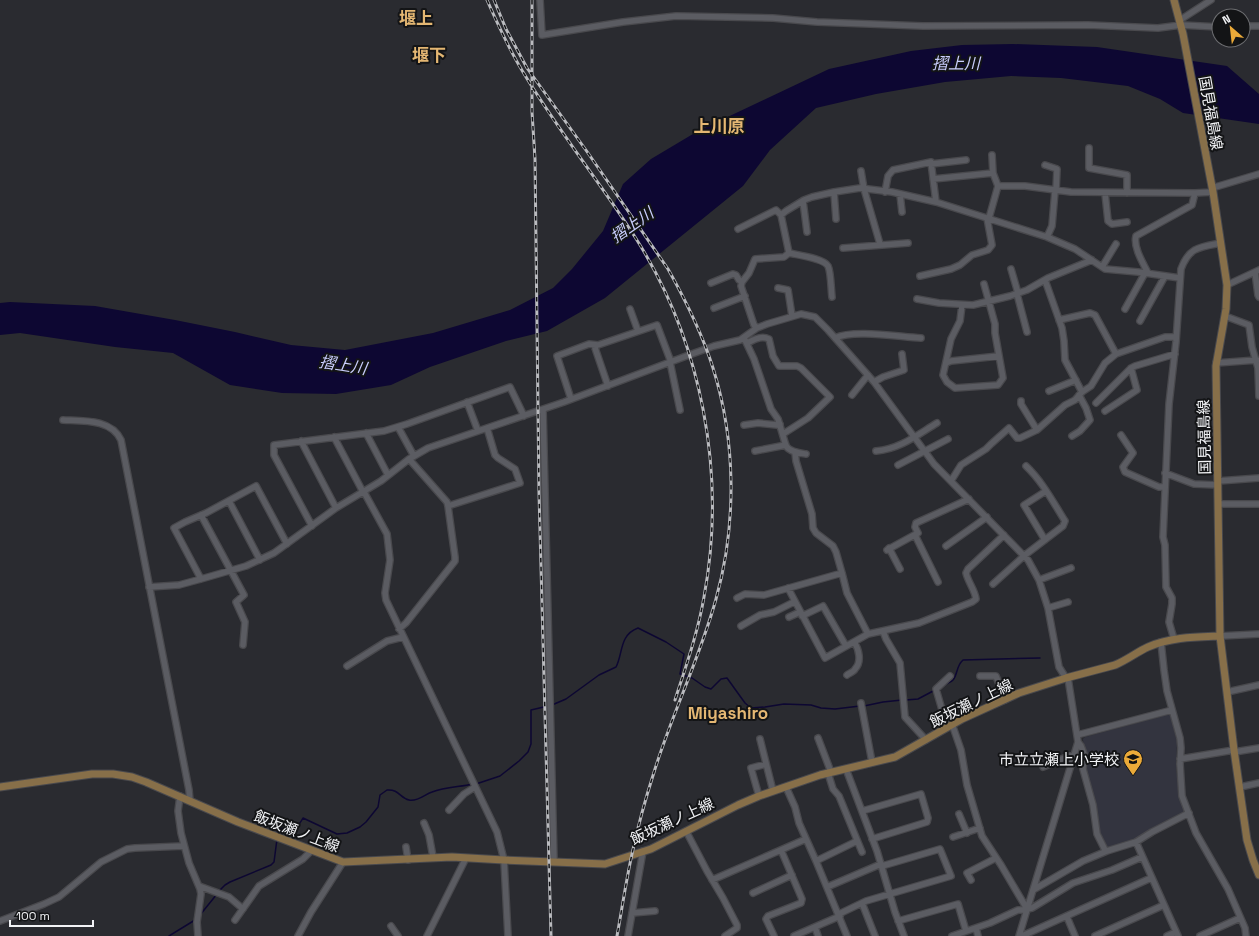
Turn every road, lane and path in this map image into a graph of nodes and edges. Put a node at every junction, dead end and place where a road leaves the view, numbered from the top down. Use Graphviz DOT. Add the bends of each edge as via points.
graph roads {
  1 [pos="540,0"];
  2 [pos="1174,0"];
  3 [pos="1211,0"];
  4 [pos="1180,22"];
  5 [pos="1211,26"];
  6 [pos="1089,148"];
  7 [pos="992,155"];
  8 [pos="966,160"];
  9 [pos="931,164"];
  10 [pos="1045,166"];
  11 [pos="861,171"];
  12 [pos="993,173"];
  13 [pos="1259,174"];
  14 [pos="933,179"];
  15 [pos="998,186"];
  16 [pos="864,189"];
  17 [pos="1212,190"];
  18 [pos="1056,191"];
  19 [pos="834,192"];
  20 [pos="885,192"];
  21 [pos="1105,193"];
  22 [pos="1128,193"];
  23 [pos="1195,193"];
  24 [pos="900,194"];
  25 [pos="803,201"];
  26 [pos="936,202"];
  27 [pos="902,212"];
  28 [pos="781,215"];
  29 [pos="988,218"];
  30 [pos="836,219"];
  31 [pos="1127,222"];
  32 [pos="738,229"];
  33 [pos="808,232"];
  34 [pos="1047,237"];
  35 [pos="908,242"];
  36 [pos="1221,243"];
  37 [pos="880,244"];
  38 [pos="1116,244"];
  39 [pos="843,248"];
  40 [pos="789,253"];
  41 [pos="1092,260"];
  42 [pos="1102,267"];
  43 [pos="1012,269"];
  44 [pos="1257,271"];
  45 [pos="1146,273"];
  46 [pos="920,276"];
  47 [pos="1165,276"];
  48 [pos="1180,278"];
  49 [pos="1045,280"];
  50 [pos="742,282"];
  51 [pos="711,283"];
  52 [pos="984,284"];
  53 [pos="1227,285"];
  54 [pos="778,288"];
  55 [pos="1017,293"];
  56 [pos="745,296"];
  57 [pos="832,297"];
  58 [pos="1259,297"];
  59 [pos="917,299"];
  60 [pos="988,301"];
  61 [pos="962,305"];
  62 [pos="714,308"];
  63 [pos="630,309"];
  64 [pos="1125,309"];
  65 [pos="792,316"];
  66 [pos="1225,316"];
  67 [pos="1059,320"];
  68 [pos="1140,321"];
  69 [pos="756,328"];
  70 [pos="638,331"];
  71 [pos="1027,332"];
  72 [pos="1176,337"];
  73 [pos="835,338"];
  74 [pos="921,338"];
  75 [pos="745,341"];
  76 [pos="594,345"];
  77 [pos="902,354"];
  78 [pos="1116,354"];
  79 [pos="1175,354"];
  80 [pos="999,356"];
  81 [pos="1257,360"];
  82 [pos="670,362"];
  83 [pos="946,363"];
  84 [pos="1216,363"];
  85 [pos="1131,368"];
  86 [pos="868,375"];
  87 [pos="1076,380"];
  88 [pos="874,382"];
  89 [pos="1259,385"];
  90 [pos="608,386"];
  91 [pos="1049,391"];
  92 [pos="1081,393"];
  93 [pos="852,395"];
  94 [pos="1259,396"];
  95 [pos="571,399"];
  96 [pos="1021,401"];
  97 [pos="467,402"];
  98 [pos="1096,403"];
  99 [pos="543,410"];
  100 [pos="680,410"];
  101 [pos="1106,412"];
  102 [pos="524,416"];
  103 [pos="64,420"];
  104 [pos="937,423"];
  105 [pos="780,424"];
  106 [pos="744,425"];
  107 [pos="398,427"];
  108 [pos="487,428"];
  109 [pos="1037,430"];
  110 [pos="478,431"];
  111 [pos="366,433"];
  112 [pos="783,434"];
  113 [pos="1121,434"];
  114 [pos="1072,436"];
  115 [pos="334,437"];
  116 [pos="914,438"];
  117 [pos="948,439"];
  118 [pos="301,441"];
  119 [pos="786,445"];
  120 [pos="755,451"];
  121 [pos="876,451"];
  122 [pos="924,451"];
  123 [pos="795,452"];
  124 [pos="806,454"];
  125 [pos="411,457"];
  126 [pos="898,465"];
  127 [pos="1026,466"];
  128 [pos="1165,473"];
  129 [pos="388,475"];
  130 [pos="1259,478"];
  131 [pos="951,481"];
  132 [pos="1218,483"];
  133 [pos="1165,487"];
  134 [pos="1046,490"];
  135 [pos="363,492"];
  136 [pos="969,499"];
  137 [pos="229,501"];
  138 [pos="1218,504"];
  139 [pos="1259,504"];
  140 [pos="448,506"];
  141 [pos="336,508"];
  142 [pos="201,515"];
  143 [pos="987,517"];
  144 [pos="312,526"];
  145 [pos="915,535"];
  146 [pos="1004,535"];
  147 [pos="1045,540"];
  148 [pos="287,544"];
  149 [pos="946,546"];
  150 [pos="1025,555"];
  151 [pos="260,560"];
  152 [pos="1071,568"];
  153 [pos="900,569"];
  154 [pos="231,570"];
  155 [pos="842,573"];
  156 [pos="201,579"];
  157 [pos="1039,580"];
  158 [pos="938,582"];
  159 [pos="993,584"];
  160 [pos="149,587"];
  161 [pos="788,588"];
  162 [pos="737,598"];
  163 [pos="794,602"];
  164 [pos="1068,602"];
  165 [pos="1048,608"];
  166 [pos="801,614"];
  167 [pos="788,617"];
  168 [pos="742,626"];
  169 [pos="399,629"];
  170 [pos="883,630"];
  171 [pos="868,634"];
  172 [pos="1259,634"];
  173 [pos="1220,636"];
  174 [pos="403,637"];
  175 [pos="1174,639"];
  176 [pos="854,642"];
  177 [pos="1162,642"];
  178 [pos="243,645"];
  179 [pos="846,646"];
  180 [pos="347,666"];
  181 [pos="847,675"];
  182 [pos="950,676"];
  183 [pos="980,676"];
  184 [pos="1067,678"];
  185 [pos="1259,685"];
  186 [pos="1227,692"];
  187 [pos="1005,700"];
  188 [pos="861,703"];
  189 [pos="1172,710"];
  190 [pos="950,726"];
  191 [pos="1077,735"];
  192 [pos="818,738"];
  193 [pos="760,739"];
  194 [pos="926,740"];
  195 [pos="1078,742"];
  196 [pos="1259,748"];
  197 [pos="1234,751"];
  198 [pos="1074,756"];
  199 [pos="1180,759"];
  200 [pos="872,762"];
  201 [pos="766,764"];
  202 [pos="1043,766"];
  203 [pos="846,770"];
  204 [pos="830,772"];
  205 [pos="1259,783"];
  206 [pos="786,786"];
  207 [pos="0,787"];
  208 [pos="475,787"];
  209 [pos="1240,788"];
  210 [pos="773,791"];
  211 [pos="180,796"];
  212 [pos="759,796"];
  213 [pos="190,801"];
  214 [pos="449,810"];
  215 [pos="862,811"];
  216 [pos="1189,813"];
  217 [pos="959,814"];
  218 [pos="424,823"];
  219 [pos="980,828"];
  220 [pos="686,831"];
  221 [pos="967,832"];
  222 [pos="953,837"];
  223 [pos="806,839"];
  224 [pos="872,839"];
  225 [pos="857,841"];
  226 [pos="1136,842"];
  227 [pos="184,846"];
  228 [pos="406,847"];
  229 [pos="312,850"];
  230 [pos="781,850"];
  231 [pos="643,851"];
  232 [pos="1107,851"];
  233 [pos="862,852"];
  234 [pos="433,857"];
  235 [pos="1142,857"];
  236 [pos="466,858"];
  237 [pos="996,858"];
  238 [pos="408,860"];
  239 [pos="504,860"];
  240 [pos="816,861"];
  241 [pos="343,862"];
  242 [pos="554,862"];
  243 [pos="881,865"];
  244 [pos="792,875"];
  245 [pos="1259,875"];
  246 [pos="1151,878"];
  247 [pos="712,880"];
  248 [pos="971,880"];
  249 [pos="199,886"];
  250 [pos="827,887"];
  251 [pos="1034,890"];
  252 [pos="753,893"];
  253 [pos="890,895"];
  254 [pos="862,904"];
  255 [pos="1164,905"];
  256 [pos="243,909"];
  257 [pos="1027,910"];
  258 [pos="655,911"];
  259 [pos="632,913"];
  260 [pos="839,915"];
  261 [pos="1067,917"];
  262 [pos="1240,918"];
  263 [pos="235,920"];
  264 [pos="0,921"];
  265 [pos="898,921"];
  266 [pos="391,926"];
  267 [pos="815,927"];
  268 [pos="976,928"];
  269 [pos="966,931"];
  270 [pos="1177,934"];
  271 [pos="198,936"];
  272 [pos="298,936"];
  273 [pos="398,936"];
  274 [pos="427,936"];
  275 [pos="508,936"];
  276 [pos="628,936"];
  277 [pos="725,936"];
  278 [pos="774,936"];
  279 [pos="794,936"];
  280 [pos="818,936"];
  281 [pos="847,936"];
  282 [pos="875,936"];
  283 [pos="904,936"];
  284 [pos="952,936"];
  285 [pos="978,936"];
  286 [pos="1019,936"];
  287 [pos="1022,936"];
  288 [pos="1075,936"];
  289 [pos="1095,936"];
  290 [pos="1167,936"];
  291 [pos="1200,936"];
  292 [pos="1246,936"];
  1 -- 4 [label="street" via="542,35 676,16 923,26 1088,25 1158,28"];
  2 -- 4 [label="main road, 国見福島線"];
  3 -- 4 [label="street"];
  4 -- 5 [label="street"];
  4 -- 17 [label="main road, 国見福島線"];
  6 -- 22 [label="street" via="1090,168 1127,175"];
  7 -- 12 [label="street"];
  8 -- 9 [label="street"];
  9 -- 14 [label="street"];
  9 -- 20 [label="street" via="930,162 893,170 888,176"];
  10 -- 18 [label="street" via="1057,168"];
  11 -- 16 [label="street"];
  12 -- 14 [label="street"];
  12 -- 15 [label="street"];
  13 -- 17 [label="street"];
  14 -- 26 [label="street"];
  15 -- 18 [label="street" via="1025,186"];
  15 -- 29 [label="street"];
  16 -- 19 [label="street"];
  16 -- 20 [label="street"];
  16 -- 37 [label="street"];
  17 -- 23 [label="street"];
  17 -- 36 [label="main road, 国見福島線"];
  18 -- 21 [label="street"];
  18 -- 34 [label="street" via="1052,226"];
  19 -- 25 [label="street"];
  19 -- 30 [label="street"];
  20 -- 24 [label="street"];
  21 -- 22 [label="street"];
  21 -- 31 [label="street" via="1108,221 1112,224"];
  22 -- 23 [label="street"];
  23 -- 45 [label="street" via="1192,205 1136,236"];
  24 -- 26 [label="street"];
  24 -- 27 [label="street"];
  25 -- 28 [label="street"];
  25 -- 33 [label="street"];
  26 -- 29 [label="street"];
  28 -- 32 [label="street" via="776,210"];
  28 -- 40 [label="street"];
  29 -- 34 [label="street"];
  29 -- 46 [label="street" via="992,245 988,250 972,255 950,269"];
  34 -- 41 [label="street"];
  35 -- 37 [label="street"];
  36 -- 48 [label="street" via="1197,248 1188,254 1181,268"];
  36 -- 53 [label="main road, 国見福島線"];
  37 -- 39 [label="street"];
  38 -- 42 [label="street"];
  40 -- 50 [label="street" via="784,257 755,259"];
  40 -- 57 [label="street" via="826,263"];
  41 -- 42 [label="street"];
  41 -- 49 [label="street"];
  42 -- 45 [label="street"];
  43 -- 55 [label="street"];
  44 -- 53 [label="street"];
  44 -- 58 [label="street"];
  45 -- 47 [label="street"];
  45 -- 64 [label="street"];
  47 -- 48 [label="street"];
  47 -- 68 [label="street"];
  48 -- 72 [label="street"];
  49 -- 55 [label="street"];
  49 -- 67 [label="street"];
  50 -- 51 [label="street" via="733,274"];
  50 -- 56 [label="street"];
  52 -- 60 [label="street"];
  53 -- 66 [label="main road, 国見福島線"];
  54 -- 65 [label="street" via="788,290"];
  55 -- 60 [label="street"];
  55 -- 71 [label="street"];
  56 -- 62 [label="street"];
  56 -- 69 [label="street"];
  59 -- 61 [label="street" via="939,304"];
  60 -- 61 [label="street"];
  60 -- 80 [label="street"];
  61 -- 83 [label="street" via="960,321 951,339"];
  63 -- 70 [label="street"];
  65 -- 69 [label="street"];
  65 -- 73 [label="street" via="801,314 815,317"];
  66 -- 81 [label="street" via="1249,325"];
  66 -- 84 [label="main road, 国見福島線"];
  67 -- 78 [label="street" via="1090,313 1095,315"];
  67 -- 87 [label="street" via="1065,360"];
  69 -- 75 [label="street"];
  70 -- 76 [label="street"];
  70 -- 82 [label="street" via="657,324"];
  72 -- 78 [label="street" via="1165,337"];
  72 -- 79 [label="street"];
  73 -- 74 [label="street" via="858,334"];
  73 -- 86 [label="street"];
  75 -- 82 [label="street" via="714,346"];
  75 -- 105 [label="street" via="754,359 769,404"];
  75 -- 112 [label="street" via="760,337 769,338 773,356 779,366 797,366 830,397 808,418"];
  76 -- 90 [label="street"];
  76 -- 95 [label="street" via="589,344 557,356"];
  77 -- 88 [label="street" via="904,370"];
  78 -- 92 [label="street" via="1105,363 1091,386"];
  79 -- 85 [label="street"];
  79 -- 128 [label="street"];
  80 -- 83 [label="street"];
  80 -- 83 [label="street" via="1003,378 998,385 955,388 943,375"];
  81 -- 84 [label="street"];
  81 -- 89 [label="street"];
  82 -- 90 [label="street"];
  82 -- 100 [label="street"];
  84 -- 132 [label="main road, 国見福島線"];
  85 -- 98 [label="street"];
  85 -- 101 [label="street" via="1137,390"];
  86 -- 88 [label="street"];
  86 -- 93 [label="street"];
  87 -- 91 [label="street"];
  87 -- 92 [label="street"];
  88 -- 116 [label="street"];
  89 -- 94 [label="street"];
  90 -- 95 [label="street"];
  92 -- 109 [label="street"];
  92 -- 114 [label="street" via="1090,420"];
  95 -- 99 [label="street"];
  96 -- 109 [label="street"];
  97 -- 102 [label="street" via="510,387"];
  97 -- 107 [label="street"];
  97 -- 110 [label="street"];
  99 -- 102 [label="street"];
  99 -- 242 [label="street"];
  102 -- 108 [label="street"];
  103 -- 160 [label="street" via="100,422 119,435"];
  104 -- 116 [label="street"];
  105 -- 106 [label="street"];
  105 -- 112 [label="street"];
  107 -- 111 [label="street"];
  107 -- 125 [label="street"];
  108 -- 110 [label="street"];
  108 -- 140 [label="street" via="495,455 515,469 520,483"];
  109 -- 131 [label="street" via="1017,438 1009,428 986,449 961,465"];
  110 -- 125 [label="street" via="428,448"];
  111 -- 115 [label="street"];
  111 -- 129 [label="street"];
  112 -- 119 [label="street"];
  113 -- 133 [label="street" via="1133,453 1123,467 1125,472"];
  115 -- 118 [label="street"];
  115 -- 135 [label="street"];
  116 -- 121 [label="street" via="888,450"];
  116 -- 122 [label="street"];
  117 -- 122 [label="street"];
  118 -- 141 [label="street"];
  118 -- 144 [label="street" via="274,445 274,455"];
  119 -- 120 [label="street"];
  119 -- 123 [label="street"];
  122 -- 126 [label="street"];
  122 -- 131 [label="street"];
  123 -- 124 [label="street"];
  123 -- 155 [label="street" via="812,514 813,528 833,546"];
  125 -- 129 [label="street"];
  125 -- 140 [label="street"];
  127 -- 134 [label="street"];
  128 -- 132 [label="street" via="1194,484"];
  128 -- 133 [label="street"];
  129 -- 135 [label="street"];
  130 -- 132 [label="street"];
  131 -- 136 [label="street"];
  132 -- 138 [label="main road, 国見福島線"];
  133 -- 175 [label="street" via="1163,537 1166,587 1172,598 1169,622"];
  134 -- 147 [label="street" via="1065,521 1063,526"];
  134 -- 147 [label="street" via="1024,506"];
  135 -- 141 [label="street"];
  135 -- 169 [label="street" via="387,534 390,560 385,593"];
  136 -- 143 [label="street"];
  136 -- 145 [label="street" via="916,523 918,534"];
  137 -- 142 [label="street"];
  137 -- 148 [label="street" via="256,486"];
  137 -- 151 [label="street"];
  138 -- 139 [label="street"];
  138 -- 173 [label="main road, 国見福島線"];
  140 -- 169 [label="street" via="454,561"];
  141 -- 144 [label="street"];
  142 -- 154 [label="street"];
  142 -- 156 [label="street" via="174,528"];
  143 -- 146 [label="street"];
  143 -- 149 [label="street"];
  144 -- 148 [label="street"];
  145 -- 153 [label="street" via="888,549"];
  145 -- 158 [label="street"];
  146 -- 150 [label="street"];
  146 -- 170 [label="street" via="966,573 976,599 920,623"];
  147 -- 150 [label="street"];
  148 -- 151 [label="street"];
  150 -- 157 [label="street"];
  150 -- 159 [label="street"];
  151 -- 154 [label="street"];
  152 -- 157 [label="street"];
  154 -- 156 [label="street"];
  154 -- 178 [label="street" via="244,595 236,602 245,622"];
  155 -- 161 [label="street"];
  155 -- 171 [label="street" via="847,593"];
  156 -- 160 [label="street"];
  157 -- 165 [label="street"];
  160 -- 213 [label="street"];
  161 -- 162 [label="street" via="760,596 746,594"];
  161 -- 163 [label="street"];
  163 -- 166 [label="street"];
  163 -- 168 [label="street" via="774,612 760,615"];
  164 -- 165 [label="street"];
  165 -- 184 [label="street" via="1059,667"];
  166 -- 167 [label="street"];
  166 -- 179 [label="street" via="823,606"];
  166 -- 179 [label="street" via="825,658"];
  169 -- 174 [label="street"];
  170 -- 171 [label="street"];
  170 -- 194 [label="street" via="900,663 905,716"];
  171 -- 176 [label="street"];
  172 -- 173 [label="street"];
  173 -- 175 [label="main road, 飯坂瀬ノ上線"];
  173 -- 186 [label="main road, 国見福島線"];
  174 -- 180 [label="street" via="387,641"];
  174 -- 208 [label="street"];
  175 -- 177 [label="main road, 飯坂瀬ノ上線"];
  176 -- 179 [label="street"];
  176 -- 181 [label="street" via="859,654 858,663 856,669"];
  177 -- 184 [label="main road, 飯坂瀬ノ上線" via="1142,649 1123,662"];
  177 -- 189 [label="street" via="1164,670"];
  182 -- 190 [label="street" via="936,690"];
  183 -- 187 [label="street" via="996,676"];
  184 -- 187 [label="main road, 飯坂瀬ノ上線"];
  184 -- 191 [label="street"];
  185 -- 186 [label="street"];
  186 -- 197 [label="main road, 国見福島線"];
  187 -- 190 [label="main road, 飯坂瀬ノ上線"];
  188 -- 200 [label="street"];
  189 -- 191 [label="street"];
  189 -- 199 [label="street" via="1180,738"];
  190 -- 194 [label="main road, 飯坂瀬ノ上線"];
  190 -- 219 [label="street" via="961,750 967,785"];
  191 -- 195 [label="street"];
  192 -- 204 [label="street"];
  193 -- 201 [label="street"];
  194 -- 200 [label="main road, 飯坂瀬ノ上線" via="895,757"];
  195 -- 198 [label="street"];
  195 -- 232 [label="street" via="1084,754 1084,769 1097,834"];
  196 -- 197 [label="street"];
  197 -- 199 [label="street"];
  197 -- 209 [label="main road, 国見福島線"];
  198 -- 202 [label="street"];
  198 -- 251 [label="street"];
  199 -- 216 [label="street" via="1182,796"];
  200 -- 203 [label="main road, 飯坂瀬ノ上線"];
  201 -- 210 [label="street"];
  201 -- 212 [label="street" via="751,768"];
  203 -- 204 [label="main road, 飯坂瀬ノ上線"];
  203 -- 215 [label="street"];
  204 -- 206 [label="main road, 飯坂瀬ノ上線"];
  204 -- 225 [label="street" via="833,789 839,796"];
  205 -- 209 [label="street"];
  206 -- 210 [label="main road, 飯坂瀬ノ上線"];
  206 -- 223 [label="street"];
  207 -- 211 [label="main road, 飯坂瀬ノ上線" via="92,774 113,774 132,777"];
  208 -- 214 [label="street" via="464,794"];
  208 -- 239 [label="street" via="497,832"];
  209 -- 245 [label="main road, 国見福島線" via="1248,840"];
  210 -- 212 [label="main road, 飯坂瀬ノ上線"];
  211 -- 213 [label="main road, 飯坂瀬ノ上線"];
  211 -- 227 [label="street" via="178,821"];
  212 -- 220 [label="main road, 飯坂瀬ノ上線"];
  213 -- 229 [label="main road, 飯坂瀬ノ上線"];
  215 -- 224 [label="street"];
  215 -- 224 [label="street" via="921,794 927,822"];
  216 -- 226 [label="street"];
  216 -- 262 [label="street" via="1196,833 1221,874"];
  217 -- 221 [label="street"];
  218 -- 234 [label="street"];
  219 -- 221 [label="street"];
  219 -- 237 [label="street" via="984,841"];
  220 -- 231 [label="main road, 飯坂瀬ノ上線"];
  220 -- 247 [label="street"];
  221 -- 222 [label="street"];
  223 -- 230 [label="street"];
  223 -- 240 [label="street"];
  224 -- 243 [label="street"];
  225 -- 233 [label="street"];
  225 -- 240 [label="street"];
  226 -- 232 [label="street"];
  226 -- 235 [label="street"];
  227 -- 249 [label="street"];
  227 -- 264 [label="street" via="127,849 100,862 59,897"];
  228 -- 238 [label="street"];
  229 -- 241 [label="main road, 飯坂瀬ノ上線"];
  229 -- 256 [label="street" via="303,859 259,886"];
  230 -- 244 [label="street"];
  230 -- 247 [label="street"];
  231 -- 242 [label="main road, 飯坂瀬ノ上線" via="605,864"];
  231 -- 259 [label="street"];
  232 -- 251 [label="street" via="1083,860"];
  234 -- 236 [label="main road, 飯坂瀬ノ上線"];
  234 -- 238 [label="main road, 飯坂瀬ノ上線"];
  235 -- 246 [label="street"];
  235 -- 257 [label="street" via="1073,883"];
  236 -- 239 [label="main road, 飯坂瀬ノ上線"];
  236 -- 274 [label="street"];
  237 -- 248 [label="street" via="967,873"];
  237 -- 257 [label="street"];
  238 -- 241 [label="main road, 飯坂瀬ノ上線"];
  239 -- 242 [label="main road, 飯坂瀬ノ上線"];
  239 -- 275 [label="street"];
  240 -- 250 [label="street"];
  241 -- 272 [label="street"];
  243 -- 250 [label="street"];
  243 -- 253 [label="street"];
  243 -- 253 [label="street" via="940,849 951,876"];
  244 -- 252 [label="street"];
  244 -- 278 [label="street" via="802,899 801,903 768,916 766,919"];
  246 -- 255 [label="street"];
  246 -- 261 [label="street"];
  247 -- 277 [label="street" via="737,927"];
  249 -- 256 [label="street" via="229,897"];
  249 -- 271 [label="street" via="201,894"];
  250 -- 260 [label="street"];
  251 -- 257 [label="street"];
  253 -- 254 [label="street"];
  253 -- 265 [label="street"];
  254 -- 260 [label="street"];
  254 -- 282 [label="street"];
  255 -- 270 [label="street"];
  255 -- 289 [label="street"];
  256 -- 263 [label="street"];
  257 -- 268 [label="street" via="1018,910"];
  257 -- 286 [label="street"];
  258 -- 259 [label="street"];
  259 -- 276 [label="street"];
  260 -- 267 [label="street"];
  260 -- 281 [label="street"];
  261 -- 287 [label="street"];
  261 -- 288 [label="street"];
  262 -- 291 [label="street"];
  262 -- 292 [label="street"];
  265 -- 269 [label="street" via="958,904"];
  265 -- 283 [label="street"];
  266 -- 273 [label="street"];
  267 -- 279 [label="street"];
  267 -- 280 [label="street"];
  268 -- 269 [label="street"];
  268 -- 285 [label="street"];
  269 -- 284 [label="street"];
  270 -- 290 [label="street"];
}
